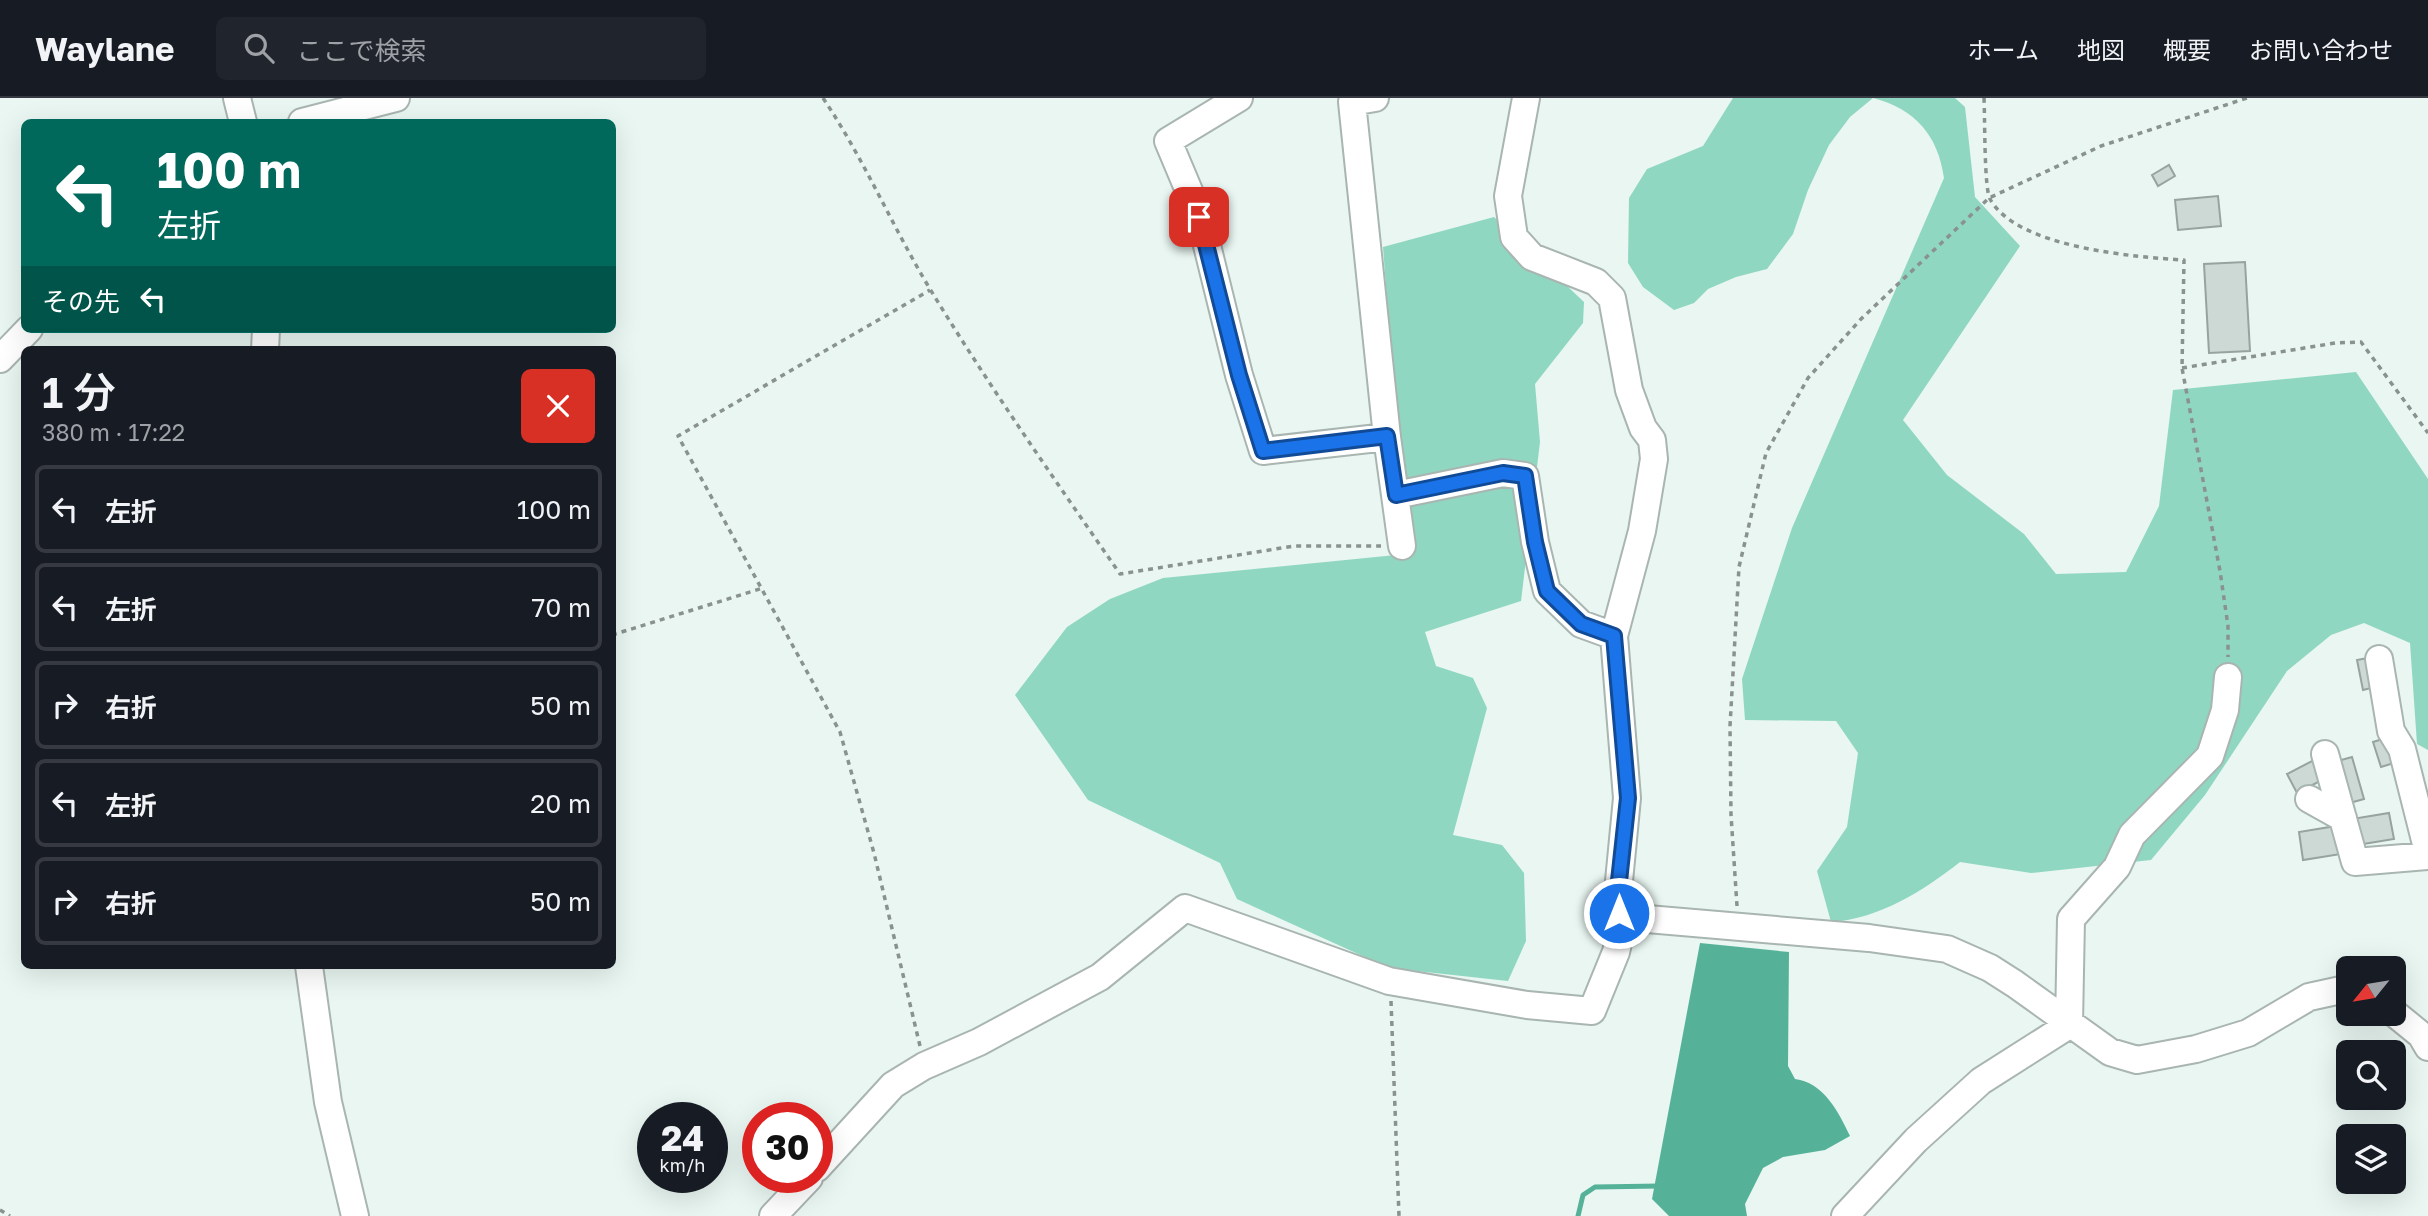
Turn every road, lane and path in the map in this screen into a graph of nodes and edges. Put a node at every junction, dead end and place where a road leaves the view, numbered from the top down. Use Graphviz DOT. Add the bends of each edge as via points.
graph roads {
  1 [pos="236,98"];
  2 [pos="396,98"];
  3 [pos="823,98"];
  4 [pos="1239,98"];
  5 [pos="1375,98"];
  6 [pos="1526,98"];
  7 [pos="1984,98"];
  8 [pos="2247,98"];
  9 [pos="242,119"];
  10 [pos="314,119"];
  11 [pos="1989,198"];
  12 [pos="930,290"];
  13 [pos="25,333"];
  14 [pos="0,359"];
  15 [pos="2182,368"];
  16 [pos="2428,433"];
  17 [pos="1387,436"];
  18 [pos="1396,495"];
  19 [pos="1402,546"];
  20 [pos="763,588"];
  21 [pos="616,634"];
  22 [pos="1614,636"];
  23 [pos="2379,659"];
  24 [pos="2228,677"];
  25 [pos="2325,754"];
  26 [pos="2309,799"];
  27 [pos="2343,818"];
  28 [pos="2428,854"];
  29 [pos="1624,917"];
  30 [pos="1739,925"];
  31 [pos="309,969"];
  32 [pos="1389,981"];
  33 [pos="2336,991"];
  34 [pos="2406,1023"];
  35 [pos="2069,1025"];
  36 [pos="2428,1046"];
  37 [pos="924,1066"];
  38 [pos="833,1151"];
  39 [pos="795,1193"];
  40 [pos="0,1210"];
  41 [pos="10,1216"];
  42 [pos="355,1216"];
  43 [pos="773,1216"];
  44 [pos="1399,1216"];
  45 [pos="1845,1216"];
  1 -- 9 [label="street"];
  2 -- 10 [label="street"];
  3 -- 12 [label="path" via="854,144"];
  4 -- 17 [label="street" via="1168,141 1199,217 1263,451"];
  5 -- 17 [label="street" via="1352,102"];
  6 -- 22 [label="street" via="1508,196 1514,237 1532,257 1597,282 1612,298 1629,390 1652,440 1654,459 1642,531"];
  7 -- 11 [label="path"];
  8 -- 11 [label="path" via="2101,146"];
  11 -- 15 [label="path" via="2006,218 2040,236 2123,257 2184,260"];
  11 -- 30 [label="path" via="1861,319 1808,377 1766,453 1737,594 1730,739"];
  12 -- 19 [label="path" via="1120,573 1294,546"];
  12 -- 20 [label="path" via="678,436"];
  13 -- 14 [label="street"];
  15 -- 16 [label="path" via="2361,342"];
  15 -- 24 [label="path" via="2220,571 2228,626"];
  17 -- 18 [label="street"];
  18 -- 19 [label="street"];
  18 -- 22 [label="street" via="1503,473 1525,476 1547,591 1581,624"];
  20 -- 21 [label="path"];
  20 -- 37 [label="path" via="840,732"];
  22 -- 29 [label="street" via="1628,798 1619,881 1619,913"];
  23 -- 28 [label="street" via="2391,731 2402,748"];
  24 -- 35 [label="street" via="2225,710 2210,756 2132,835 2117,867 2071,919"];
  25 -- 27 [label="street"];
  26 -- 27 [label="street"];
  27 -- 28 [label="street" via="2355,862"];
  29 -- 30 [label="street"];
  29 -- 32 [label="street" via="1616,953 1592,1011 1527,1005"];
  30 -- 35 [label="street" via="1947,949 2007,978"];
  31 -- 42 [label="street" via="328,1102"];
  32 -- 37 [label="street" via="1185,908 1100,977"];
  32 -- 44 [label="path"];
  33 -- 35 [label="street" via="2309,997 2248,1033 2137,1060 2110,1052"];
  34 -- 36 [label="street"];
  35 -- 45 [label="street" via="1981,1081 1916,1140"];
  37 -- 38 [label="street" via="893,1085"];
  39 -- 43 [label="street"];
  40 -- 41 [label="path"];
}
